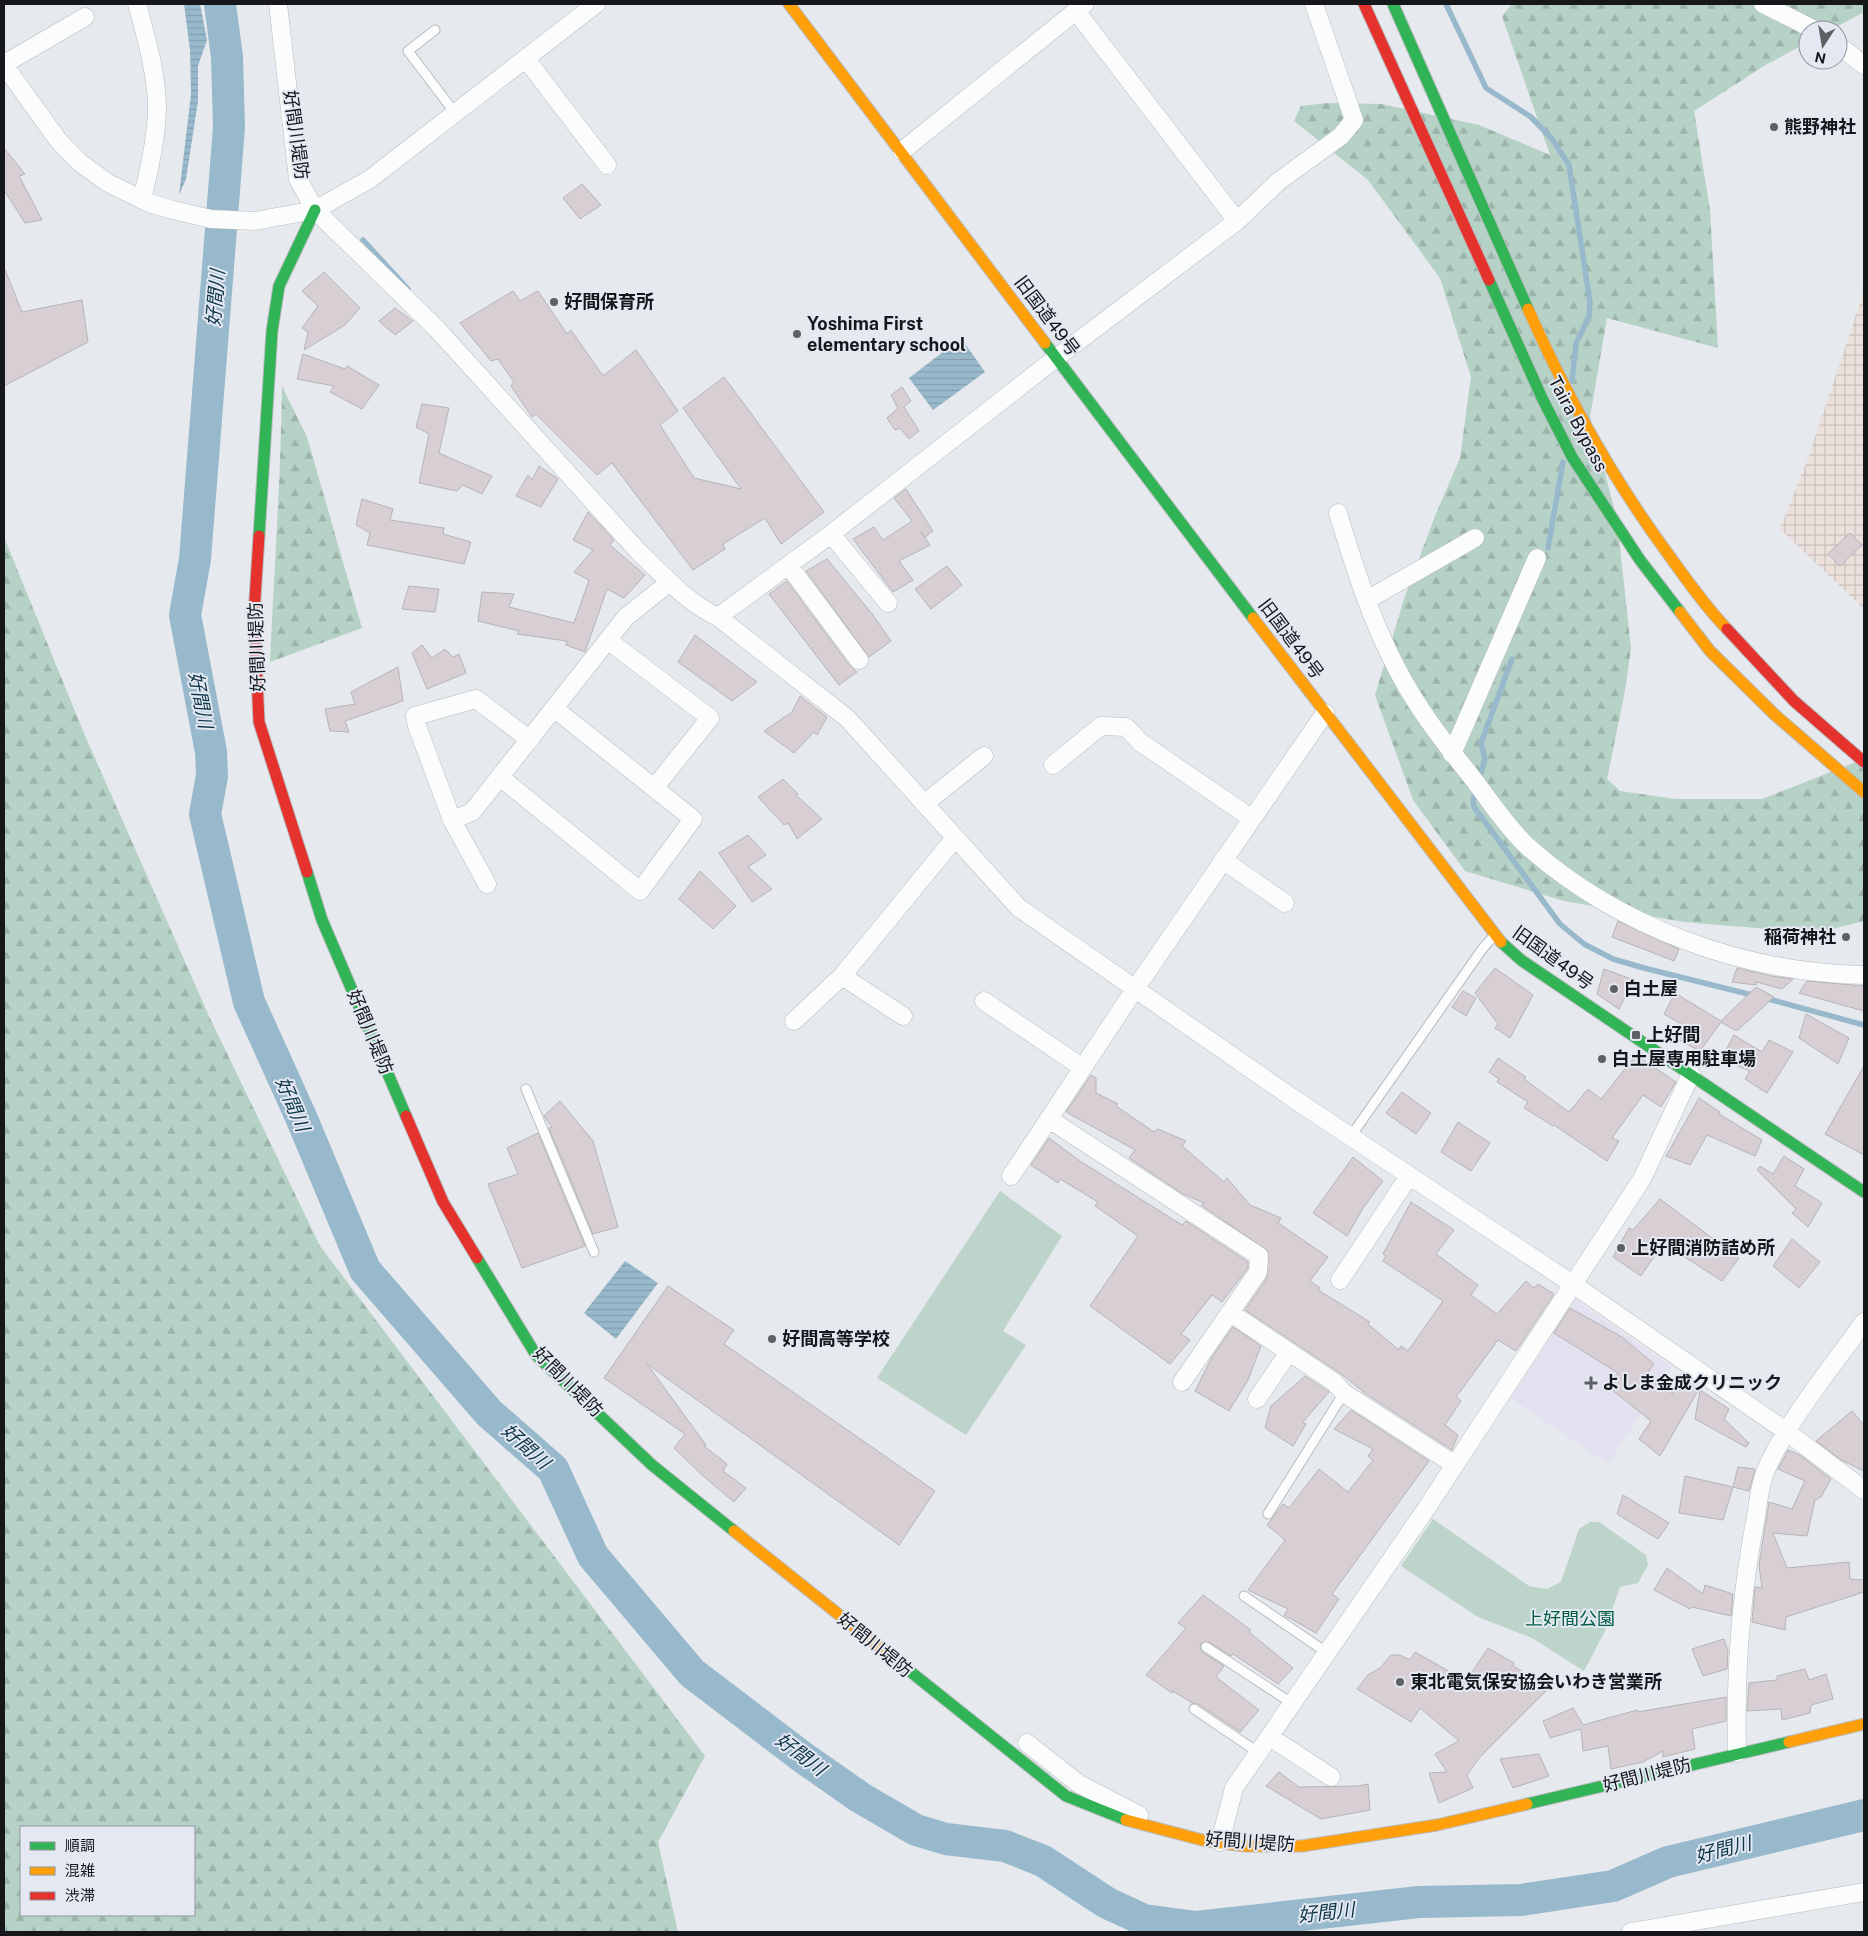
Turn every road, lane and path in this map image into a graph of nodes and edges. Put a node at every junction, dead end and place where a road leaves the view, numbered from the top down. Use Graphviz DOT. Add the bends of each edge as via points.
graph roads {
  1 [pos="137,4"];
  2 [pos="278,4"];
  3 [pos="596,4"];
  4 [pos="789,4"];
  5 [pos="1314,4"];
  6 [pos="1364,4"];
  7 [pos="1393,4"];
  8 [pos="1763,4"];
  9 [pos="1080,6"];
  10 [pos="85,17"];
  11 [pos="1798,22"];
  12 [pos="435,30"];
  13 [pos="1848,53"];
  14 [pos="526,59"];
  15 [pos="4,64"];
  16 [pos="1864,65"];
  17 [pos="455,113"];
  18 [pos="902,151"];
  19 [pos="607,165"];
  20 [pos="146,202"];
  21 [pos="315,210"];
  22 [pos="1237,221"];
  23 [pos="1056,358"];
  24 [pos="1338,513"];
  25 [pos="831,534"];
  26 [pos="1475,538"];
  27 [pos="1537,558"];
  28 [pos="789,566"];
  29 [pos="670,582"];
  30 [pos="1367,600"];
  31 [pos="888,604"];
  32 [pos="718,617"];
  33 [pos="609,640"];
  34 [pos="859,660"];
  35 [pos="555,709"];
  36 [pos="1325,713"];
  37 [pos="530,740"];
  38 [pos="1452,754"];
  39 [pos="984,756"];
  40 [pos="1864,762"];
  41 [pos="1053,765"];
  42 [pos="500,777"];
  43 [pos="655,787"];
  44 [pos="1864,792"];
  45 [pos="924,804"];
  46 [pos="1251,818"];
  47 [pos="452,820"];
  48 [pos="952,842"];
  49 [pos="1222,860"];
  50 [pos="487,884"];
  51 [pos="1284,903"];
  52 [pos="1494,936"];
  53 [pos="1864,975"];
  54 [pos="842,976"];
  55 [pos="1135,989"];
  56 [pos="984,1001"];
  57 [pos="903,1016"];
  58 [pos="794,1021"];
  59 [pos="1083,1068"];
  60 [pos="1691,1074"];
  61 [pos="526,1089"];
  62 [pos="1049,1119"];
  63 [pos="1351,1136"];
  64 [pos="1011,1176"];
  65 [pos="1409,1176"];
  66 [pos="1864,1192"];
  67 [pos="594,1252"];
  68 [pos="1340,1280"];
  69 [pos="1574,1285"];
  70 [pos="1235,1316"];
  71 [pos="1864,1322"];
  72 [pos="1289,1352"];
  73 [pos="1182,1382"];
  74 [pos="1344,1393"];
  75 [pos="1257,1399"];
  76 [pos="1787,1432"];
  77 [pos="1455,1465"];
  78 [pos="1864,1490"];
  79 [pos="1268,1514"];
  80 [pos="1244,1596"];
  81 [pos="1206,1647"];
  82 [pos="1326,1652"];
  83 [pos="1293,1704"];
  84 [pos="1194,1708"];
  85 [pos="1864,1724"];
  86 [pos="1270,1737"];
  87 [pos="1027,1743"];
  88 [pos="1259,1753"];
  89 [pos="1737,1753"];
  90 [pos="1331,1777"];
  91 [pos="1162,1830"];
  92 [pos="1220,1842"];
  93 [pos="1864,1892"];
  94 [pos="1632,1932"];
  1 -- 20 [label="street" via="151,54 157,104"];
  2 -- 21 [label="street, 好間川堤防" via="298,179"];
  3 -- 14 [label="street"];
  4 -- 18 [label="main road, 旧国道49号"];
  5 -- 22 [label="street" via="1354,120 1341,136 1279,181"];
  6 -- 44 [label="main road, Taira Bypass" via="1572,457 1640,560 1710,651 1775,715"];
  7 -- 40 [label="main road, Taira Bypass" via="1560,380 1636,511 1710,610 1794,701"];
  8 -- 11 [label="street"];
  9 -- 18 [label="street"];
  9 -- 22 [label="street"];
  10 -- 15 [label="street"];
  12 -- 17 [label="lane" via="408,51"];
  13 -- 16 [label="street"];
  14 -- 17 [label="street"];
  14 -- 19 [label="street"];
  15 -- 20 [label="street" via="58,140 79,162 108,183"];
  17 -- 21 [label="street" via="370,179"];
  18 -- 23 [label="main road, 旧国道49号"];
  20 -- 21 [label="street" via="211,220 255,221"];
  21 -- 29 [label="street" via="437,329 638,551"];
  21 -- 91 [label="main road, 好間川堤防" via="279,286 272,330 254,614 259,722 322,920 444,1202 536,1355 652,1465 1066,1796 1127,1821"];
  22 -- 23 [label="street"];
  23 -- 25 [label="street"];
  23 -- 36 [label="main road, 旧国道49号"];
  24 -- 30 [label="street"];
  25 -- 28 [label="street"];
  25 -- 31 [label="street"];
  26 -- 30 [label="street"];
  27 -- 38 [label="street"];
  28 -- 32 [label="street"];
  28 -- 34 [label="street"];
  29 -- 32 [label="street" via="704,611"];
  29 -- 33 [label="street" via="626,618"];
  30 -- 38 [label="street" via="1396,668"];
  32 -- 45 [label="street" via="847,718"];
  33 -- 35 [label="street"];
  33 -- 43 [label="street" via="710,718"];
  35 -- 37 [label="street"];
  35 -- 43 [label="street"];
  36 -- 46 [label="street"];
  36 -- 52 [label="main road, 旧国道49号"];
  37 -- 42 [label="street"];
  37 -- 47 [label="street" via="476,699 415,716"];
  38 -- 53 [label="street" via="1528,846 1600,899 1680,940 1708,949 1818,972"];
  39 -- 45 [label="street"];
  41 -- 46 [label="street" via="1101,726 1126,727 1140,742"];
  42 -- 43 [label="street" via="640,891 693,819"];
  42 -- 47 [label="street" via="472,812"];
  45 -- 48 [label="street"];
  46 -- 49 [label="street"];
  47 -- 50 [label="street"];
  48 -- 54 [label="street"];
  48 -- 55 [label="street" via="1019,908"];
  49 -- 51 [label="street"];
  49 -- 55 [label="street"];
  52 -- 60 [label="main road, 旧国道49号" via="1521,960"];
  52 -- 63 [label="lane" via="1482,948"];
  54 -- 57 [label="street"];
  54 -- 58 [label="street"];
  55 -- 59 [label="street"];
  55 -- 63 [label="street"];
  56 -- 59 [label="street"];
  59 -- 62 [label="street"];
  60 -- 66 [label="main road, 旧国道49号"];
  60 -- 69 [label="street" via="1642,1179"];
  61 -- 67 [label="lane"];
  62 -- 64 [label="street"];
  62 -- 73 [label="street" via="1259,1256 1258,1272"];
  63 -- 65 [label="street"];
  65 -- 68 [label="street"];
  65 -- 69 [label="street"];
  69 -- 76 [label="street"];
  69 -- 77 [label="street"];
  70 -- 72 [label="street"];
  71 -- 76 [label="street"];
  72 -- 74 [label="street" via="1334,1382"];
  72 -- 75 [label="street"];
  74 -- 77 [label="street"];
  74 -- 79 [label="lane"];
  76 -- 78 [label="street"];
  76 -- 89 [label="street" via="1765,1472 1750,1549 1736,1685"];
  77 -- 82 [label="street"];
  80 -- 82 [label="lane"];
  81 -- 83 [label="lane"];
  82 -- 83 [label="street"];
  83 -- 86 [label="street"];
  84 -- 88 [label="lane"];
  85 -- 89 [label="main road, 好間川堤防"];
  86 -- 88 [label="street"];
  86 -- 90 [label="street"];
  87 -- 91 [label="street" via="1079,1784 1158,1824"];
  88 -- 92 [label="street" via="1234,1788"];
  89 -- 92 [label="main road, 好間川堤防" via="1437,1825 1302,1846 1245,1846"];
  91 -- 92 [label="main road, 好間川堤防"];
  93 -- 94 [label="street"];
}
